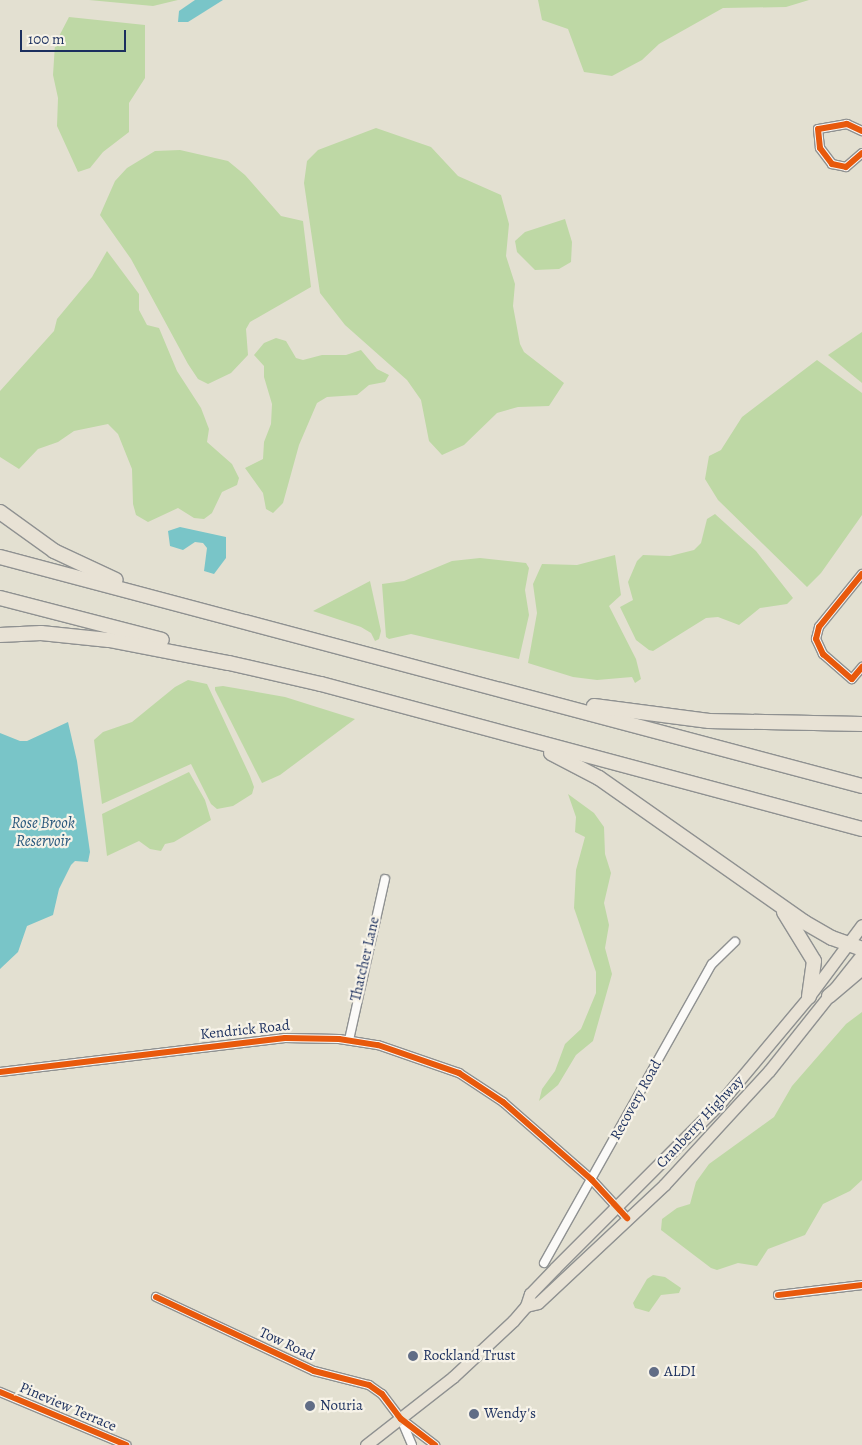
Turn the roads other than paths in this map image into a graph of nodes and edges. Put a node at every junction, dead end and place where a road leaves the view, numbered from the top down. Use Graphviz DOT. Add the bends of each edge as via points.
graph roads {
  1 [pos="862,131"];
  2 [pos="862,153"];
  3 [pos="0,512"];
  4 [pos="0,557"];
  5 [pos="862,574"];
  6 [pos="0,598"];
  7 [pos="251,622"];
  8 [pos="0,635"];
  9 [pos="229,662"];
  10 [pos="862,667"];
  11 [pos="492,686"];
  12 [pos="862,724"];
  13 [pos="496,731"];
  14 [pos="862,786"];
  15 [pos="862,829"];
  16 [pos="385,879"];
  17 [pos="778,904"];
  18 [pos="862,925"];
  19 [pos="735,942"];
  20 [pos="848,945"];
  21 [pos="862,949"];
  22 [pos="862,954"];
  23 [pos="862,968"];
  24 [pos="809,996"];
  25 [pos="829,996"];
  26 [pos="349,1040"];
  27 [pos="0,1072"];
  28 [pos="592,1180"];
  29 [pos="618,1208"];
  30 [pos="628,1218"];
  31 [pos="544,1263"];
  32 [pos="862,1285"];
  33 [pos="778,1295"];
  34 [pos="156,1297"];
  35 [pos="526,1306"];
  36 [pos="0,1393"];
  37 [pos="401,1419"];
  38 [pos="126,1445"];
  39 [pos="366,1445"];
  40 [pos="412,1445"];
  41 [pos="435,1445"];
  1 -- 2 [label="street" via="846,124 818,129 820,148 837,166 846,167"];
  3 -- 7 [label="highway" via="36,539 89,570"];
  4 -- 7 [label="highway"];
  5 -- 10 [label="street" via="816,634 821,652 852,679"];
  6 -- 9 [label="highway" via="174,643"];
  7 -- 11 [label="highway"];
  8 -- 9 [label="highway" via="41,633 108,640"];
  9 -- 13 [label="highway"];
  11 -- 12 [label="highway" via="616,710 682,718"];
  11 -- 14 [label="highway"];
  13 -- 15 [label="highway"];
  13 -- 17 [label="highway" via="561,757 599,778"];
  16 -- 26 [label="street, Thatcher Lane" via="350,1023"];
  17 -- 20 [label="highway"];
  17 -- 24 [label="highway" via="803,938 814,961"];
  18 -- 20 [label="main road, Cranberry Highway"];
  19 -- 28 [label="street, Recovery Road" via="712,964"];
  20 -- 21 [label="highway"];
  20 -- 24 [label="main road, Cranberry Highway"];
  22 -- 25 [label="main road, Cranberry Highway"];
  23 -- 25 [label="highway"];
  24 -- 29 [label="main road, Cranberry Highway" via="714,1109"];
  25 -- 30 [label="main road, Cranberry Highway" via="769,1071"];
  26 -- 27 [label="street, Kendrick Road" via="286,1038"];
  26 -- 28 [label="street, Kendrick Road" via="378,1045 459,1074 523,1116"];
  28 -- 29 [label="street, Kendrick Road"];
  28 -- 31 [label="street, Recovery Road"];
  29 -- 30 [label="street, Kendrick Road"];
  29 -- 35 [label="main road, Cranberry Highway" via="599,1222 530,1294"];
  30 -- 35 [label="main road, Cranberry Highway" via="538,1303"];
  32 -- 33 [label="street"];
  34 -- 37 [label="street, Tow Road" via="314,1371 369,1385 382,1394"];
  35 -- 37 [label="main road, Cranberry Highway" via="478,1355"];
  36 -- 38 [label="street, Pineview Terrace"];
  37 -- 39 [label="main road, Cranberry Highway"];
  37 -- 40 [label="street"];
  37 -- 41 [label="street"];
}
